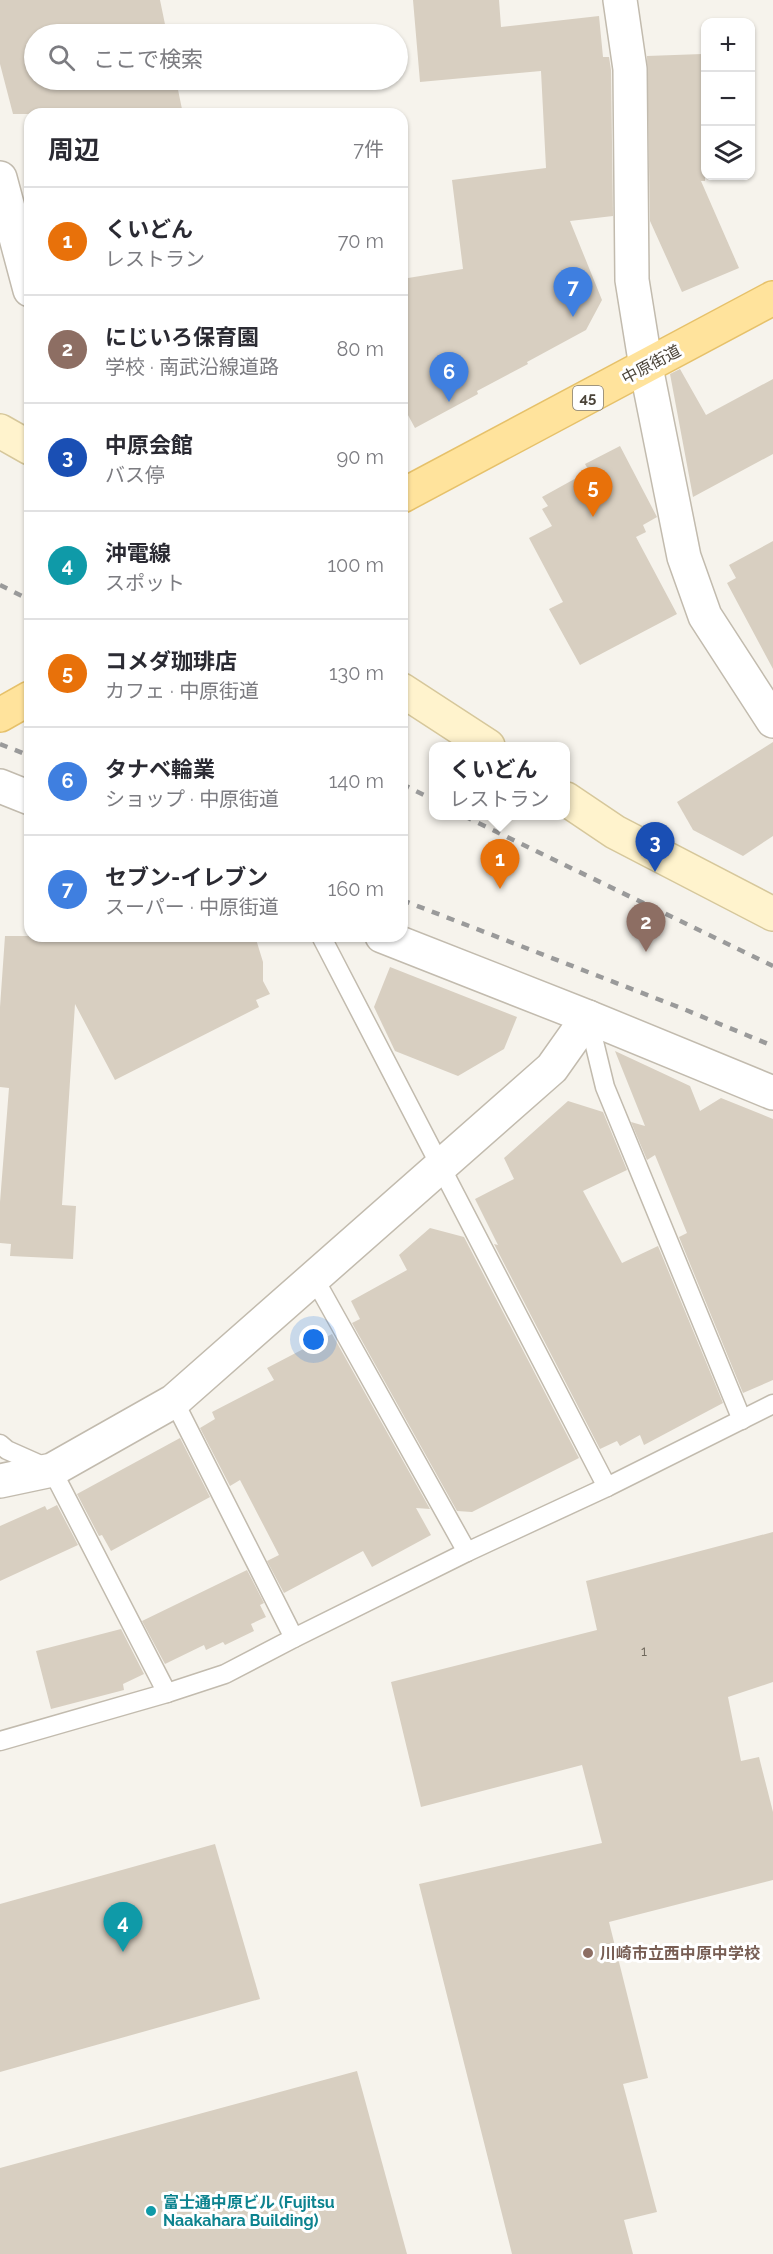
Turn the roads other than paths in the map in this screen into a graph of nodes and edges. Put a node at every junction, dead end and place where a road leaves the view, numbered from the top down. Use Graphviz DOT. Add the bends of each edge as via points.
graph roads {
  1 [pos="620,0"];
  2 [pos="0,178"];
  3 [pos="24,268"];
  4 [pos="773,298"];
  5 [pos="646,367"];
  6 [pos="0,431"];
  7 [pos="24,445"];
  8 [pos="408,493"];
  9 [pos="408,694"];
  10 [pos="24,701"];
  11 [pos="0,715"];
  12 [pos="773,721"];
  13 [pos="480,742"];
  14 [pos="0,786"];
  15 [pos="24,796"];
  16 [pos="570,802"];
  17 [pos="773,914"];
  18 [pos="324,942"];
  19 [pos="397,942"];
  20 [pos="588,1017"];
  21 [pos="773,1093"];
  22 [pos="442,1167"];
  23 [pos="314,1278"];
  24 [pos="174,1401"];
  25 [pos="773,1404"];
  26 [pos="742,1420"];
  27 [pos="0,1444"];
  28 [pos="52,1470"];
  29 [pos="0,1481"];
  30 [pos="607,1487"];
  31 [pos="467,1552"];
  32 [pos="294,1638"];
  33 [pos="167,1693"];
  34 [pos="0,1741"];
  1 -- 5 [label="street" via="630,69 632,280"];
  2 -- 3 [label="street"];
  4 -- 5 [label="main road, 中原街道 / 45"];
  5 -- 8 [label="main road, 中原街道 / 45"];
  5 -- 12 [label="street" via="684,557 705,616"];
  6 -- 7 [label="street"];
  9 -- 13 [label="street"];
  10 -- 11 [label="main road"];
  14 -- 15 [label="street"];
  16 -- 17 [label="street" via="615,832"];
  18 -- 22 [label="lane"];
  19 -- 20 [label="street"];
  20 -- 21 [label="street"];
  20 -- 22 [label="street" via="552,1068"];
  20 -- 26 [label="lane" via="605,1087"];
  22 -- 23 [label="street"];
  22 -- 30 [label="lane"];
  23 -- 24 [label="street"];
  23 -- 31 [label="lane"];
  24 -- 28 [label="street"];
  24 -- 32 [label="lane"];
  25 -- 26 [label="lane"];
  26 -- 30 [label="lane"];
  27 -- 28 [label="lane"];
  28 -- 29 [label="street"];
  28 -- 33 [label="lane"];
  30 -- 31 [label="lane"];
  31 -- 32 [label="lane"];
  32 -- 33 [label="lane" via="225,1674"];
  33 -- 34 [label="lane"];
}
